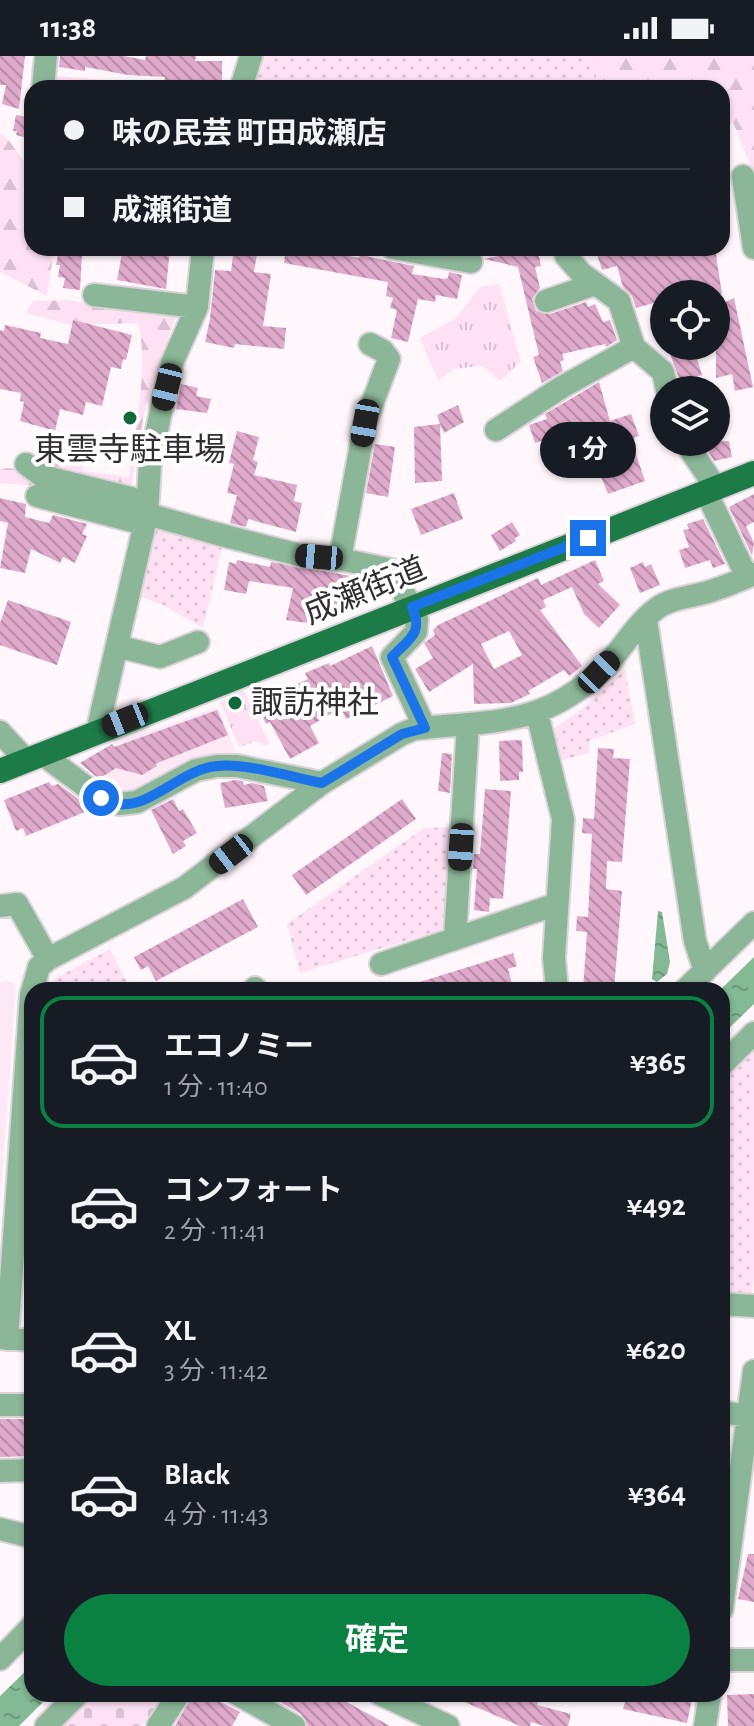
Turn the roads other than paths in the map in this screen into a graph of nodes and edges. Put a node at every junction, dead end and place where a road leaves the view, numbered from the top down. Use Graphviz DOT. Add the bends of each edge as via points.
graph roads {
  1 [pos="46,56"];
  2 [pos="251,56"];
  3 [pos="44,80"];
  4 [pos="244,80"];
  5 [pos="743,176"];
  6 [pos="754,248"];
  7 [pos="202,256"];
  8 [pos="438,256"];
  9 [pos="566,256"];
  10 [pos="471,262"];
  11 [pos="595,284"];
  12 [pos="94,295"];
  13 [pos="546,301"];
  14 [pos="197,307"];
  15 [pos="370,344"];
  16 [pos="634,347"];
  17 [pos="664,376"];
  18 [pos="496,430"];
  19 [pos="693,456"];
  20 [pos="26,464"];
  21 [pos="754,473"];
  22 [pos="711,490"];
  23 [pos="37,496"];
  24 [pos="145,519"];
  25 [pos="340,559"];
  26 [pos="750,576"];
  27 [pos="412,607"];
  28 [pos="646,620"];
  29 [pos="198,642"];
  30 [pos="117,646"];
  31 [pos="537,713"];
  32 [pos="468,724"];
  33 [pos="425,728"];
  34 [pos="0,732"];
  35 [pos="97,732"];
  36 [pos="34,757"];
  37 [pos="0,771"];
  38 [pos="322,783"];
  39 [pos="557,904"];
  40 [pos="0,906"];
  41 [pos="754,923"];
  42 [pos="455,938"];
  43 [pos="48,959"];
  44 [pos="381,964"];
  45 [pos="705,971"];
  46 [pos="35,982"];
  47 [pos="556,982"];
  48 [pos="693,982"];
  49 [pos="754,1033"];
  50 [pos="730,1057"];
  51 [pos="24,1156"];
  52 [pos="730,1304"];
  53 [pos="754,1306"];
  54 [pos="3,1339"];
  55 [pos="24,1340"];
  56 [pos="754,1371"];
  57 [pos="0,1405"];
  58 [pos="24,1405"];
  59 [pos="730,1413"];
  60 [pos="751,1416"];
  61 [pos="24,1470"];
  62 [pos="0,1471"];
  63 [pos="0,1529"];
  64 [pos="24,1535"];
  65 [pos="730,1556"];
  66 [pos="24,1634"];
  67 [pos="0,1659"];
  68 [pos="730,1660"];
  69 [pos="754,1660"];
  70 [pos="70,1702"];
  71 [pos="174,1702"];
  72 [pos="251,1702"];
  73 [pos="397,1702"];
  74 [pos="709,1702"];
  75 [pos="46,1726"];
  76 [pos="158,1726"];
  77 [pos="294,1726"];
  78 [pos="448,1726"];
  79 [pos="705,1726"];
  1 -- 3 [label="street"];
  2 -- 4 [label="street"];
  5 -- 6 [label="street"];
  7 -- 14 [label="street"];
  8 -- 10 [label="street"];
  9 -- 11 [label="street"];
  11 -- 13 [label="street"];
  11 -- 16 [label="street" via="619,301"];
  12 -- 14 [label="street"];
  14 -- 24 [label="street" via="172,363 150,464"];
  15 -- 25 [label="street" via="389,359 365,423"];
  16 -- 17 [label="street"];
  16 -- 18 [label="street"];
  19 -- 22 [label="street"];
  20 -- 24 [label="street" via="42,476 131,498"];
  21 -- 22 [label="main road, 成瀬街道"];
  22 -- 26 [label="street"];
  22 -- 27 [label="main road, 成瀬街道"];
  23 -- 24 [label="street"];
  24 -- 25 [label="street" via="299,555"];
  24 -- 30 [label="street"];
  25 -- 27 [label="street" via="392,570"];
  26 -- 28 [label="street" via="670,602"];
  27 -- 33 [label="street" via="416,632 392,657"];
  27 -- 35 [label="main road, 成瀬街道"];
  28 -- 31 [label="street" via="599,672"];
  28 -- 45 [label="street" via="695,941"];
  29 -- 30 [label="street" via="160,657"];
  30 -- 35 [label="street"];
  31 -- 32 [label="street"];
  31 -- 39 [label="street" via="563,819"];
  32 -- 33 [label="street"];
  32 -- 42 [label="street"];
  33 -- 38 [label="street" via="402,734"];
  34 -- 36 [label="street"];
  35 -- 36 [label="main road, 成瀬街道"];
  36 -- 37 [label="main road, 成瀬街道"];
  36 -- 38 [label="street" via="119,804 137,802 196,770 217,766"];
  38 -- 43 [label="street" via="184,888"];
  39 -- 42 [label="street"];
  39 -- 47 [label="street"];
  40 -- 43 [label="street" via="17,904"];
  41 -- 45 [label="street"];
  42 -- 44 [label="street"];
  43 -- 46 [label="street"];
  45 -- 48 [label="street"];
  49 -- 50 [label="street"];
  51 -- 54 [label="street"];
  52 -- 53 [label="street"];
  54 -- 55 [label="street"];
  56 -- 60 [label="street"];
  57 -- 58 [label="street"];
  59 -- 60 [label="street"];
  60 -- 65 [label="street"];
  61 -- 62 [label="street"];
  63 -- 64 [label="street"];
  66 -- 67 [label="street"];
  68 -- 69 [label="street"];
  70 -- 75 [label="street"];
  71 -- 76 [label="street"];
  72 -- 77 [label="street"];
  73 -- 78 [label="street"];
  74 -- 79 [label="street"];
}
